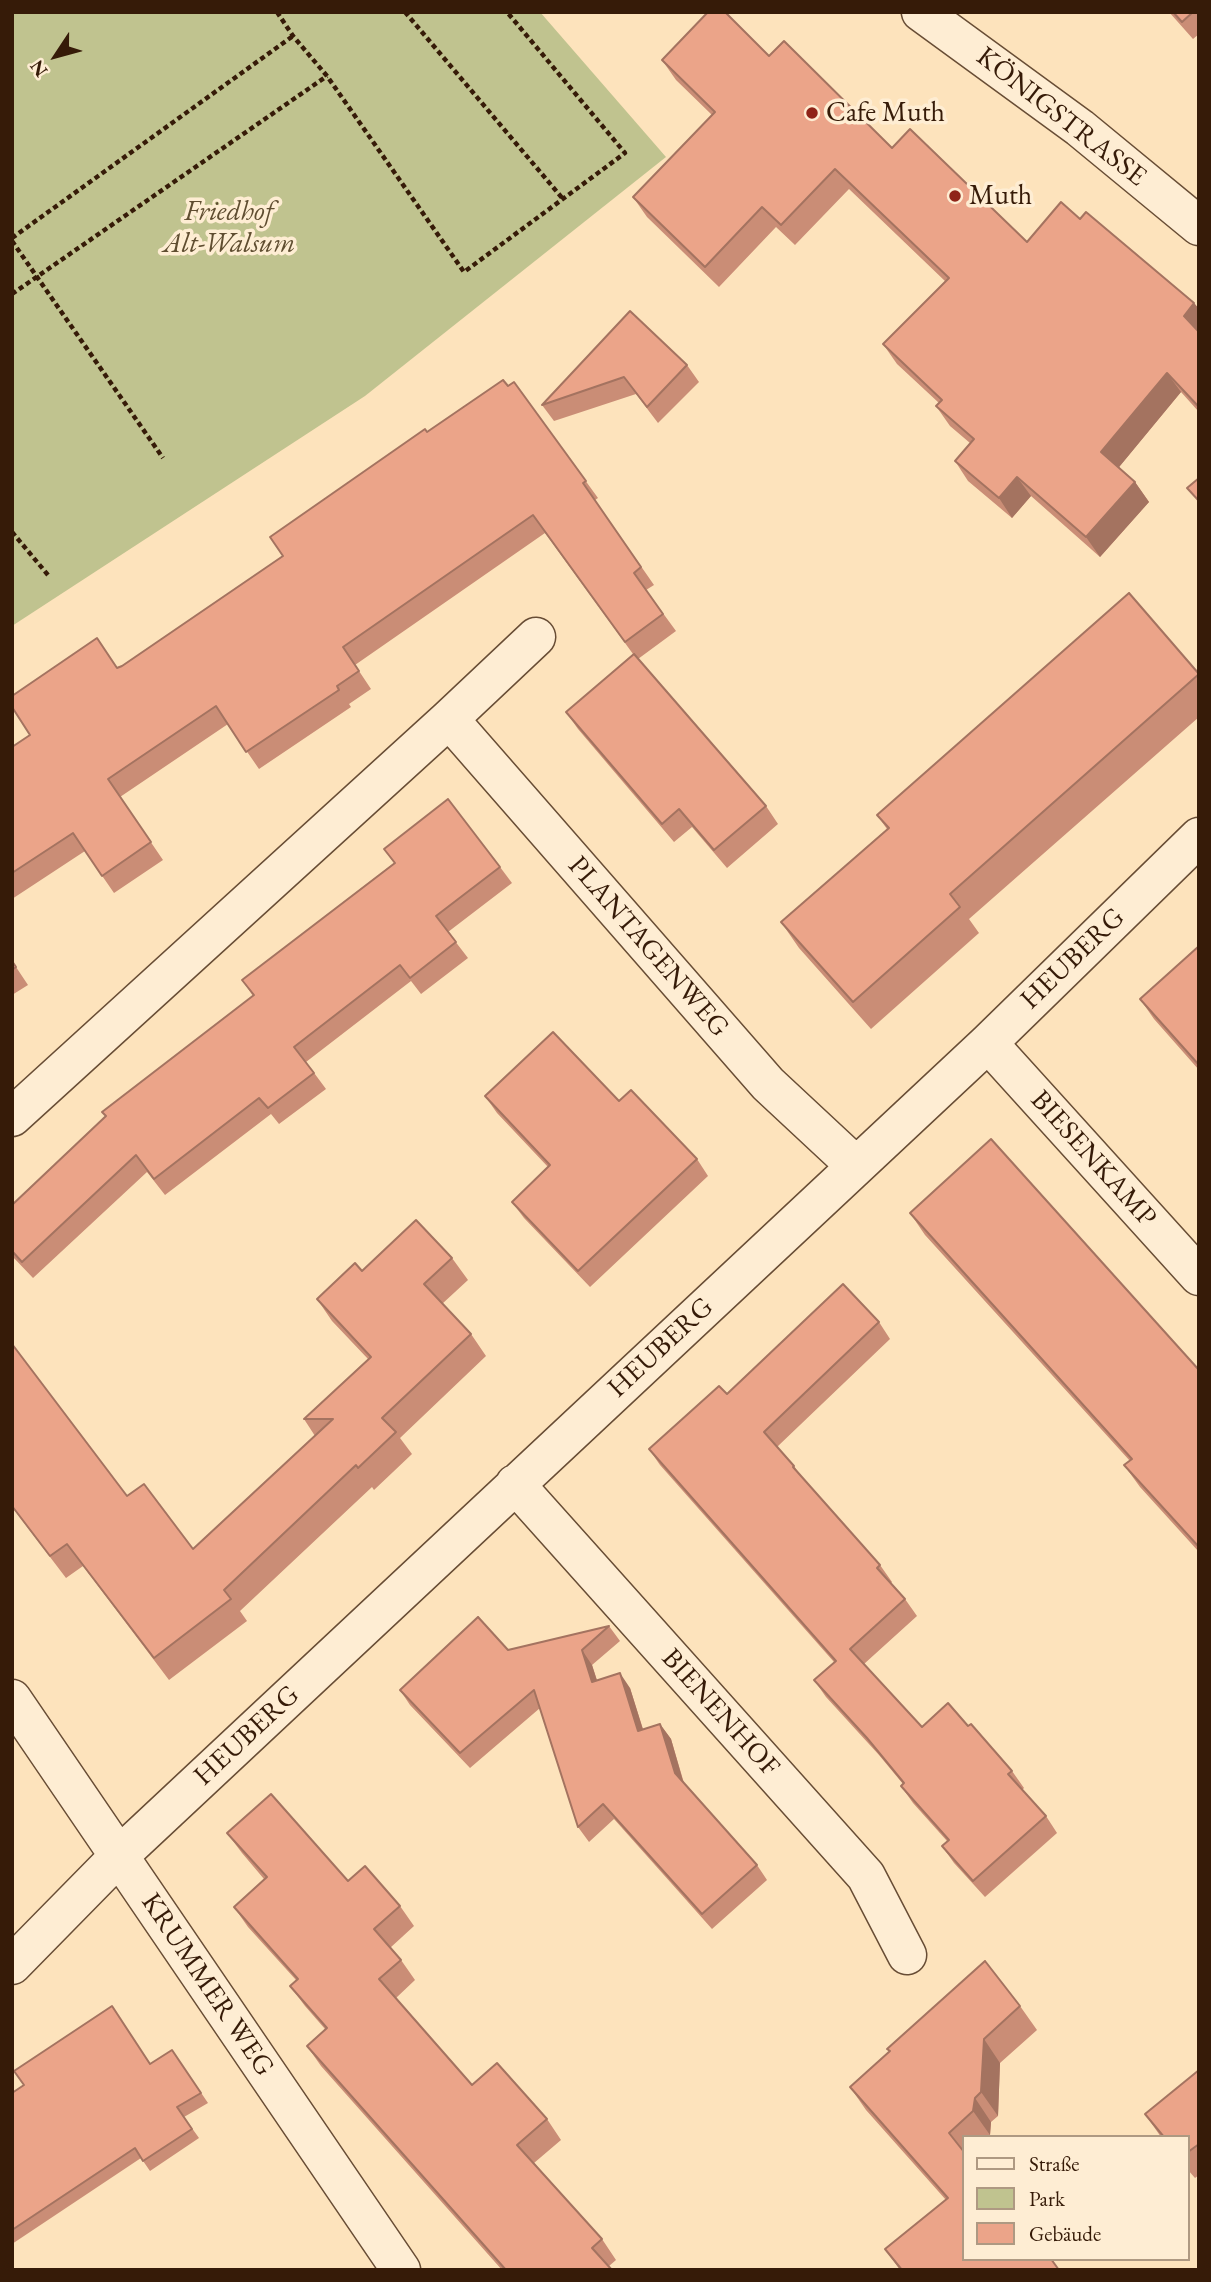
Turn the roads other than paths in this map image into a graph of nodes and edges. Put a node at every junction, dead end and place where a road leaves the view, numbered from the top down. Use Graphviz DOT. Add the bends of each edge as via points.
graph roads {
  1 [pos="921,12"];
  2 [pos="963,23"];
  3 [pos="1199,226"];
  4 [pos="536,637"];
  5 [pos="449,719"];
  6 [pos="1199,837"];
  7 [pos="988,1042"];
  8 [pos="12,1117"];
  9 [pos="856,1166"];
  10 [pos="1199,1276"];
  11 [pos="514,1484"];
  12 [pos="12,1699"];
  13 [pos="119,1856"];
  14 [pos="907,1955"];
  15 [pos="12,1965"];
  16 [pos="401,2270"];
  1 -- 2 [label="street, KÖNIGSTRASSE"];
  2 -- 3 [label="street, KÖNIGSTRASSE"];
  4 -- 5 [label="street"];
  5 -- 8 [label="street"];
  5 -- 9 [label="street, PLANTAGENWEG" via="768,1084"];
  6 -- 7 [label="street, HEUBERG"];
  7 -- 9 [label="street, HEUBERG"];
  7 -- 10 [label="street, BIESENKAMP"];
  9 -- 11 [label="street, HEUBERG"];
  11 -- 13 [label="street, HEUBERG"];
  11 -- 14 [label="street, BIENENHOF" via="866,1876"];
  12 -- 13 [label="street, KRUMMER WEG"];
  13 -- 15 [label="street, HEUBERG"];
  13 -- 16 [label="street, KRUMMER WEG"];
}
